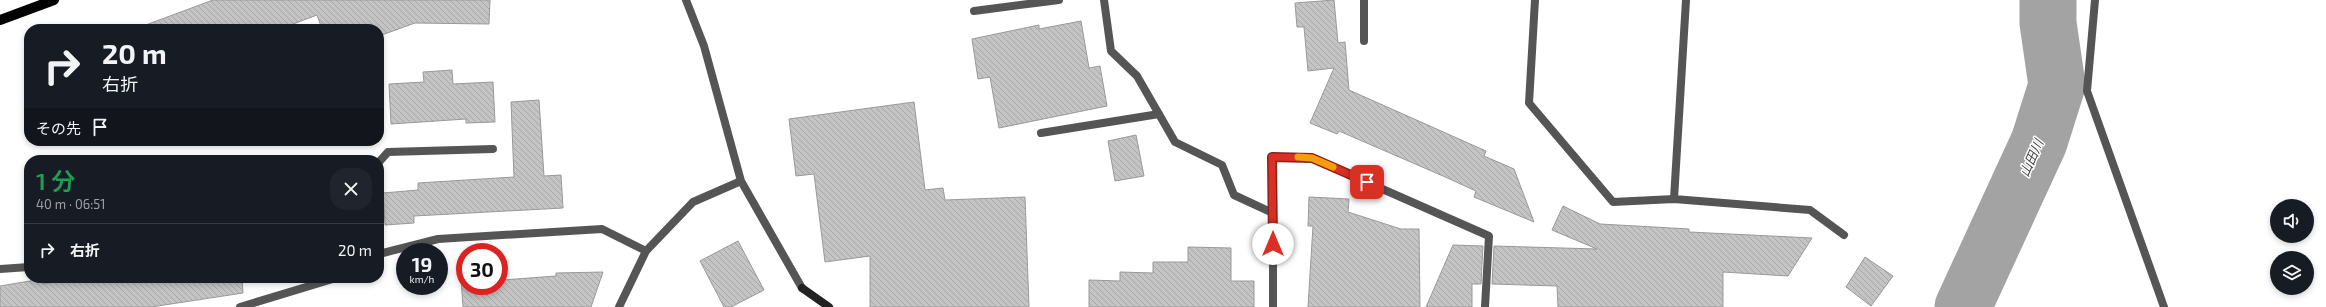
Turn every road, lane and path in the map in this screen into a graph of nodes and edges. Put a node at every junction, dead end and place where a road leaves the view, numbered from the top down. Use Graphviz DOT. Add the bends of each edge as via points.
graph roads {
  1 [pos="54,0"];
  2 [pos="686,0"];
  3 [pos="1059,0"];
  4 [pos="1104,0"];
  5 [pos="1364,0"];
  6 [pos="1536,0"];
  7 [pos="1686,0"];
  8 [pos="2095,0"];
  9 [pos="974,11"];
  10 [pos="0,20"];
  11 [pos="1364,42"];
  12 [pos="1159,114"];
  13 [pos="1041,133"];
  14 [pos="493,149"];
  15 [pos="384,156"];
  16 [pos="741,181"];
  17 [pos="1674,199"];
  18 [pos="1273,212"];
  19 [pos="1844,236"];
  20 [pos="646,251"];
  21 [pos="384,253"];
  22 [pos="24,267"];
  23 [pos="0,269"];
  24 [pos="322,283"];
  25 [pos="258,305"];
  26 [pos="240,307"];
  27 [pos="619,307"];
  28 [pos="829,307"];
  29 [pos="1273,307"];
  30 [pos="1485,307"];
  31 [pos="2164,307"];
  1 -- 10 [label="main road"];
  2 -- 16 [label="street" via="704,46"];
  3 -- 9 [label="street"];
  4 -- 12 [label="street" via="1111,51 1137,76"];
  5 -- 11 [label="street"];
  6 -- 17 [label="street" via="1529,103 1613,202"];
  7 -- 17 [label="street"];
  8 -- 31 [label="street" via="2087,91"];
  12 -- 13 [label="street"];
  12 -- 18 [label="street" via="1175,142 1222,166 1234,195"];
  14 -- 15 [label="street" via="388,152"];
  16 -- 20 [label="street" via="693,202"];
  16 -- 28 [label="street" via="802,288"];
  17 -- 19 [label="street" via="1810,210"];
  18 -- 29 [label="street"];
  18 -- 30 [label="street" via="1272,157 1312,158 1489,236"];
  20 -- 21 [label="street" via="602,229 438,239"];
  20 -- 27 [label="street"];
  22 -- 23 [label="street"];
  24 -- 25 [label="street"];
  25 -- 26 [label="street"];
}
